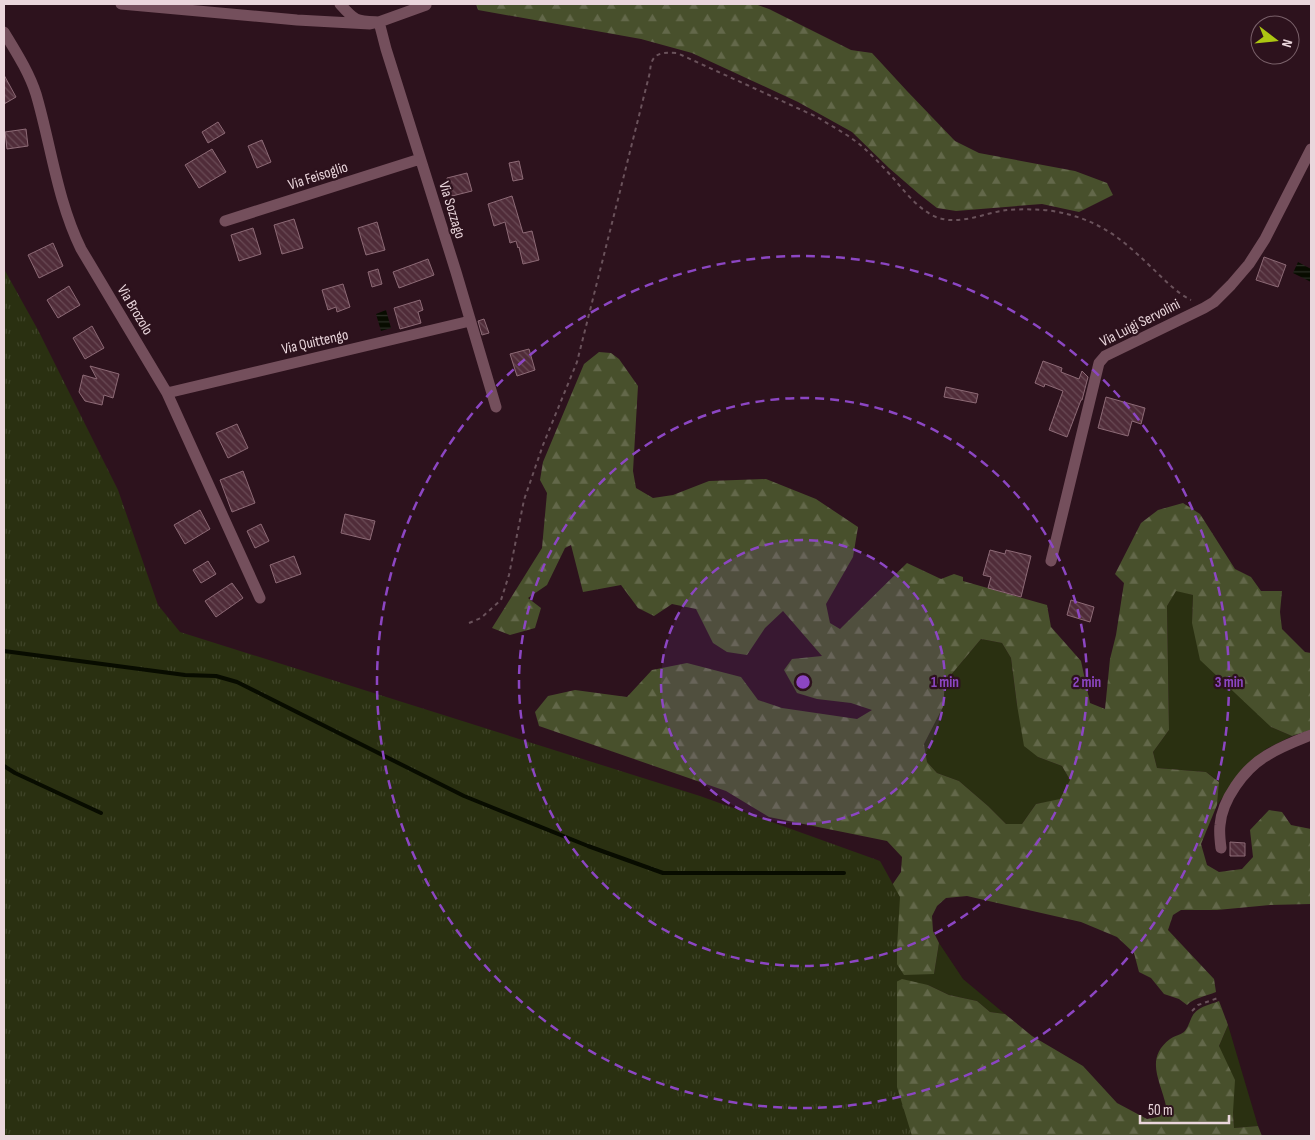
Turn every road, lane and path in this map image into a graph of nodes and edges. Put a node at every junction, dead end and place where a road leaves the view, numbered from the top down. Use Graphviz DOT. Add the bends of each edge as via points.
graph roads {
  1 [pos="121,4"];
  2 [pos="340,4"];
  3 [pos="426,5"];
  4 [pos="380,22"];
  5 [pos="4,32"];
  6 [pos="1311,149"];
  7 [pos="420,159"];
  8 [pos="226,221"];
  9 [pos="1204,308"];
  10 [pos="470,320"];
  11 [pos="167,393"];
  12 [pos="496,407"];
  13 [pos="1051,561"];
  14 [pos="260,598"];
  15 [pos="470,623"];
  16 [pos="1311,735"];
  17 [pos="1221,848"];
  18 [pos="1218,998"];
  19 [pos="1192,1011"];
  1 -- 4 [label="street" via="297,20"];
  2 -- 4 [label="street" via="353,19"];
  3 -- 4 [label="street"];
  4 -- 7 [label="street, Via Sozzago"];
  5 -- 11 [label="street, Via Brozolo" via="36,93 58,187 80,249"];
  6 -- 9 [label="street, Via Luigi Servolini" via="1265,239 1231,285"];
  7 -- 8 [label="street, Via Feisoglio"];
  7 -- 10 [label="street, Via Sozzago"];
  9 -- 13 [label="street, Via Luigi Servolini" via="1105,356 1098,363"];
  9 -- 15 [label="path" via="1171,286 1119,237 1084,219 1031,210 1008,210 959,220 936,216 917,205 863,147 839,130 677,53 664,52 650,62 577,362 524,500 501,600 481,618"];
  10 -- 11 [label="street, Via Quittengo"];
  10 -- 12 [label="street, Via Sozzago"];
  11 -- 14 [label="street, Via Brozolo"];
  16 -- 17 [label="street" via="1265,756 1238,783 1221,815"];
  18 -- 19 [label="path" via="1198,1005"];
}
